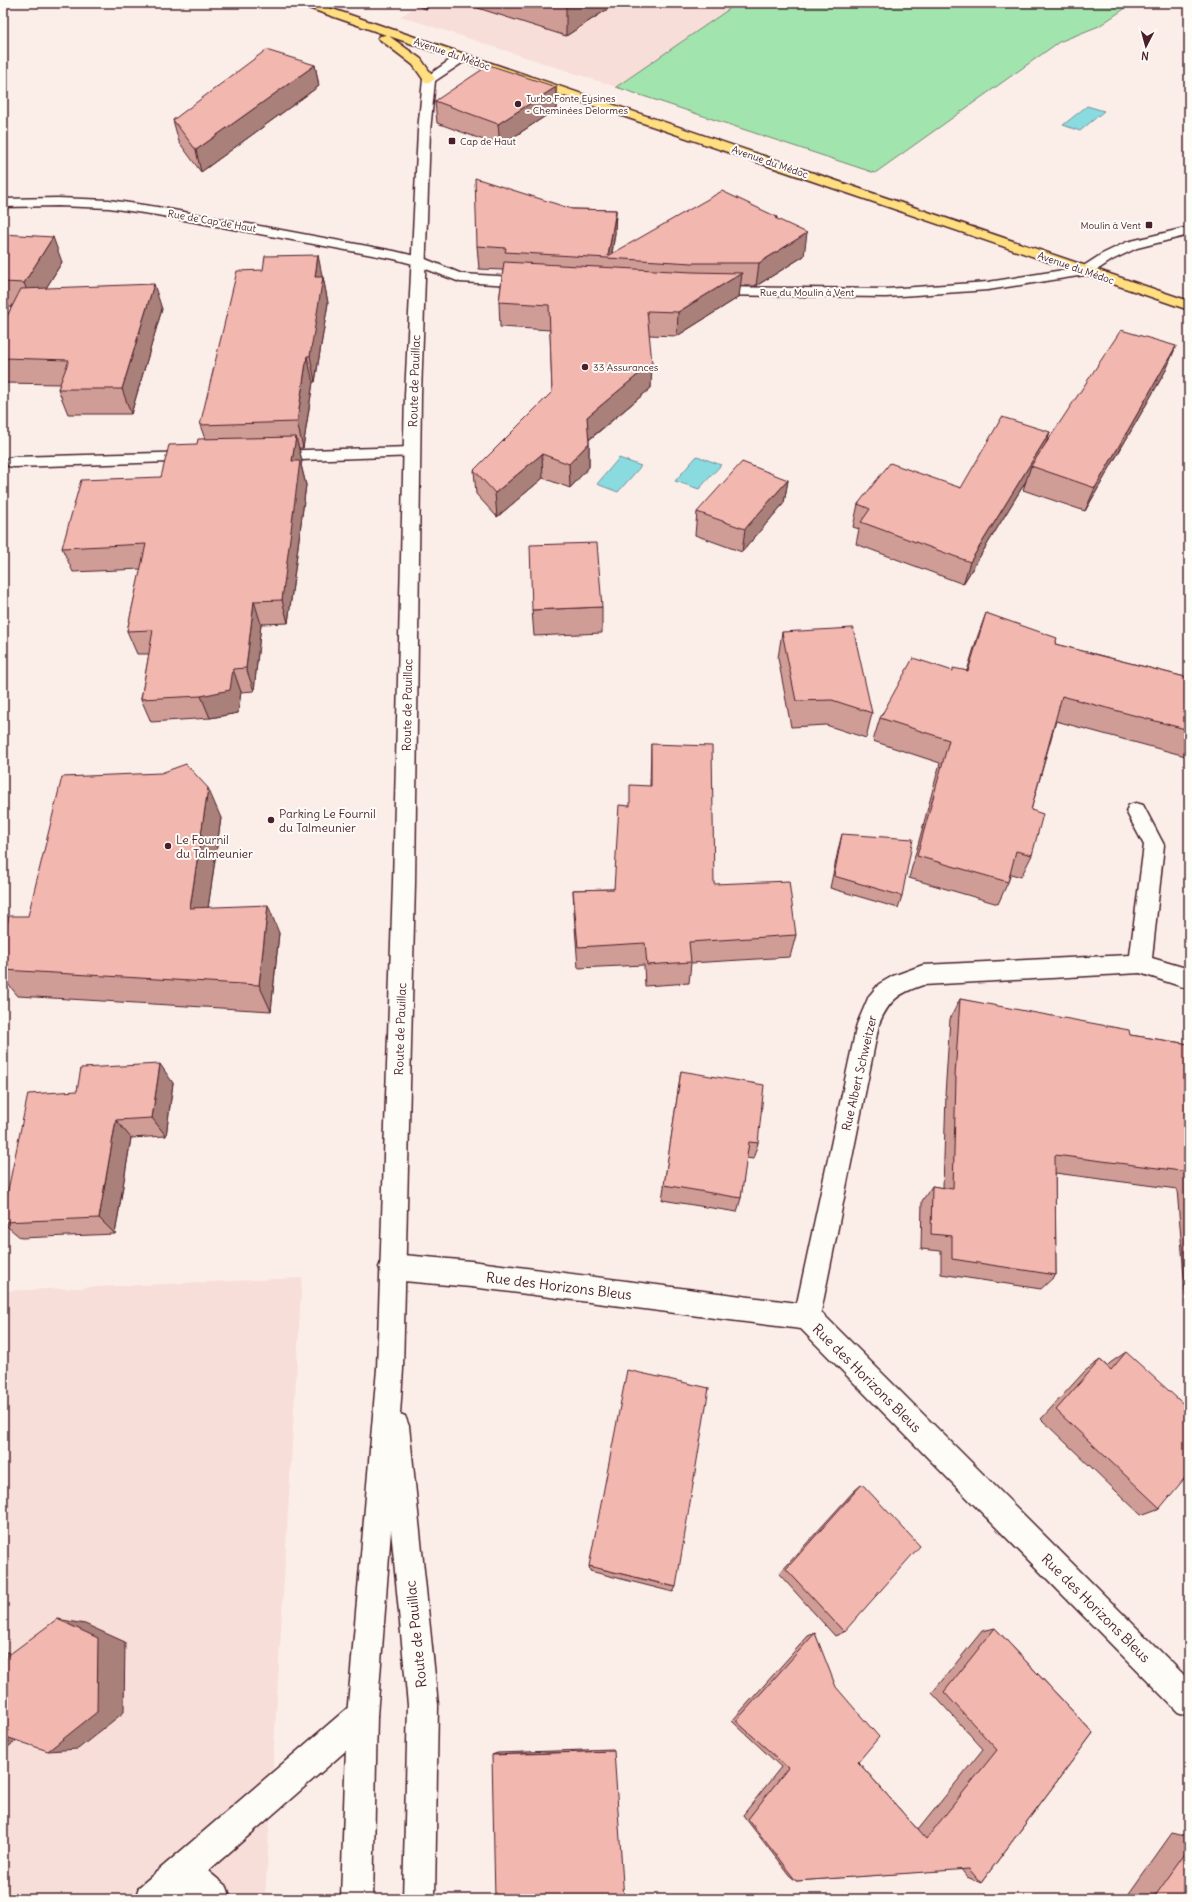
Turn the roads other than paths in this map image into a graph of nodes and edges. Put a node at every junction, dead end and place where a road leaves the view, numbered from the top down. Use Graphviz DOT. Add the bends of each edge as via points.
graph roads {
  1 [pos="304,3"];
  2 [pos="350,18"];
  3 [pos="461,58"];
  4 [pos="429,79"];
  5 [pos="3,203"];
  6 [pos="1189,231"];
  7 [pos="418,261"];
  8 [pos="1086,271"];
  9 [pos="545,283"];
  10 [pos="697,291"];
  11 [pos="1189,306"];
  12 [pos="412,452"];
  13 [pos="259,456"];
  14 [pos="212,457"];
  15 [pos="14,462"];
  16 [pos="1136,811"];
  17 [pos="1140,964"];
  18 [pos="1189,979"];
  19 [pos="392,1267"];
  20 [pos="807,1317"];
  21 [pos="390,1369"];
  22 [pos="1189,1701"];
  23 [pos="362,1716"];
  24 [pos="183,1871"];
  25 [pos="151,1899"];
  26 [pos="215,1899"];
  27 [pos="357,1899"];
  28 [pos="419,1899"];
  1 -- 2 [label="main road, Avenue du Médoc"];
  2 -- 3 [label="main road, Avenue du Médoc"];
  2 -- 4 [label="main road, Avenue du Médoc" via="402,50 417,62"];
  3 -- 4 [label="street"];
  3 -- 8 [label="main road, Avenue du Médoc" via="570,93"];
  4 -- 7 [label="street, Route de Pauillac"];
  5 -- 7 [label="street, Rue de Cap de Haut" via="110,204 165,212"];
  6 -- 8 [label="street, Rue du Moulin à Vent" via="1132,245"];
  7 -- 9 [label="street" via="460,278"];
  7 -- 12 [label="street, Route de Pauillac"];
  8 -- 10 [label="street, Rue du Moulin à Vent" via="988,286 886,293"];
  8 -- 11 [label="main road, Avenue du Médoc"];
  12 -- 13 [label="street"];
  12 -- 19 [label="street, Route de Pauillac" via="404,883"];
  14 -- 15 [label="street"];
  16 -- 17 [label="street" via="1154,845"];
  17 -- 18 [label="street, Rue Albert Schweitzer"];
  17 -- 20 [label="street, Rue Albert Schweitzer" via="923,975 894,985 877,1001 868,1024"];
  19 -- 20 [label="street, Rue des Horizons Bleus" via="471,1274"];
  19 -- 21 [label="street, Route de Pauillac"];
  20 -- 22 [label="street, Rue des Horizons Bleus"];
  21 -- 23 [label="street, Route de Pauillac"];
  21 -- 28 [label="street, Route de Pauillac" via="423,1706"];
  23 -- 24 [label="street"];
  23 -- 27 [label="street, Route de Pauillac"];
  24 -- 25 [label="street"];
  24 -- 26 [label="street"];
}
